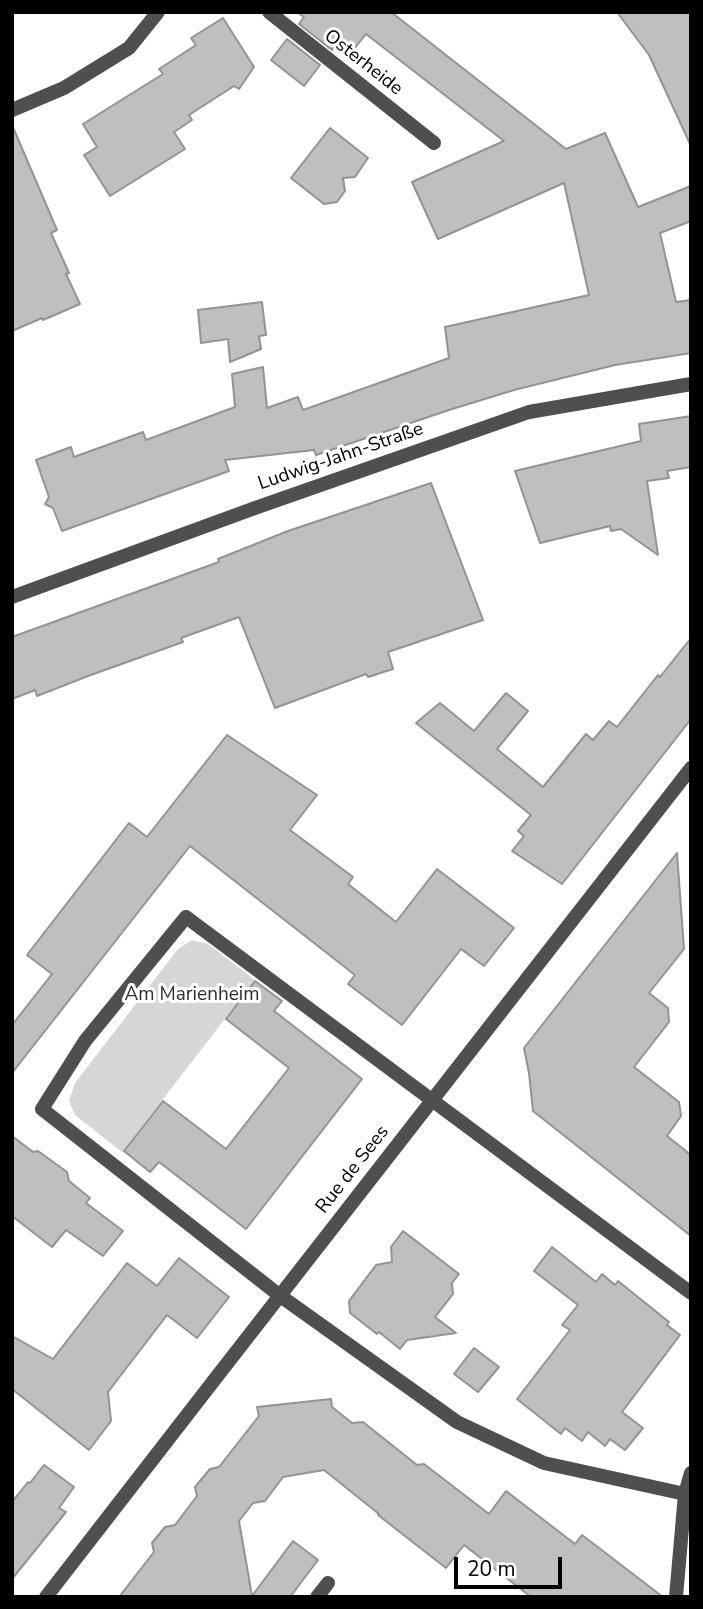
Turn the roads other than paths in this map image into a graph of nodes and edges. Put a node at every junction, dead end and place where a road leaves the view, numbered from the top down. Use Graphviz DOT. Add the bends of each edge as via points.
graph roads {
  1 [pos="158,12"];
  2 [pos="269,12"];
  3 [pos="12,110"];
  4 [pos="433,143"];
  5 [pos="691,384"];
  6 [pos="12,597"];
  7 [pos="691,768"];
  8 [pos="433,1100"];
  9 [pos="691,1293"];
  10 [pos="279,1295"];
  11 [pos="691,1473"];
  12 [pos="685,1494"];
  13 [pos="328,1583"];
  14 [pos="46,1597"];
  15 [pos="317,1597"];
  16 [pos="676,1597"];
  1 -- 3 [label="street" via="129,48 64,88"];
  2 -- 4 [label="street, Osterheide"];
  5 -- 6 [label="street, Ludwig-Jahn-Straße" via="529,412"];
  7 -- 8 [label="street, Rue de Sees"];
  8 -- 9 [label="street"];
  8 -- 10 [label="street, Rue de Sees"];
  8 -- 10 [label="street" via="186,917 85,1041 41,1109"];
  10 -- 12 [label="street" via="457,1422 544,1463"];
  10 -- 14 [label="street, Rue de Sees"];
  11 -- 12 [label="street"];
  12 -- 16 [label="street"];
  13 -- 15 [label="street"];
}
